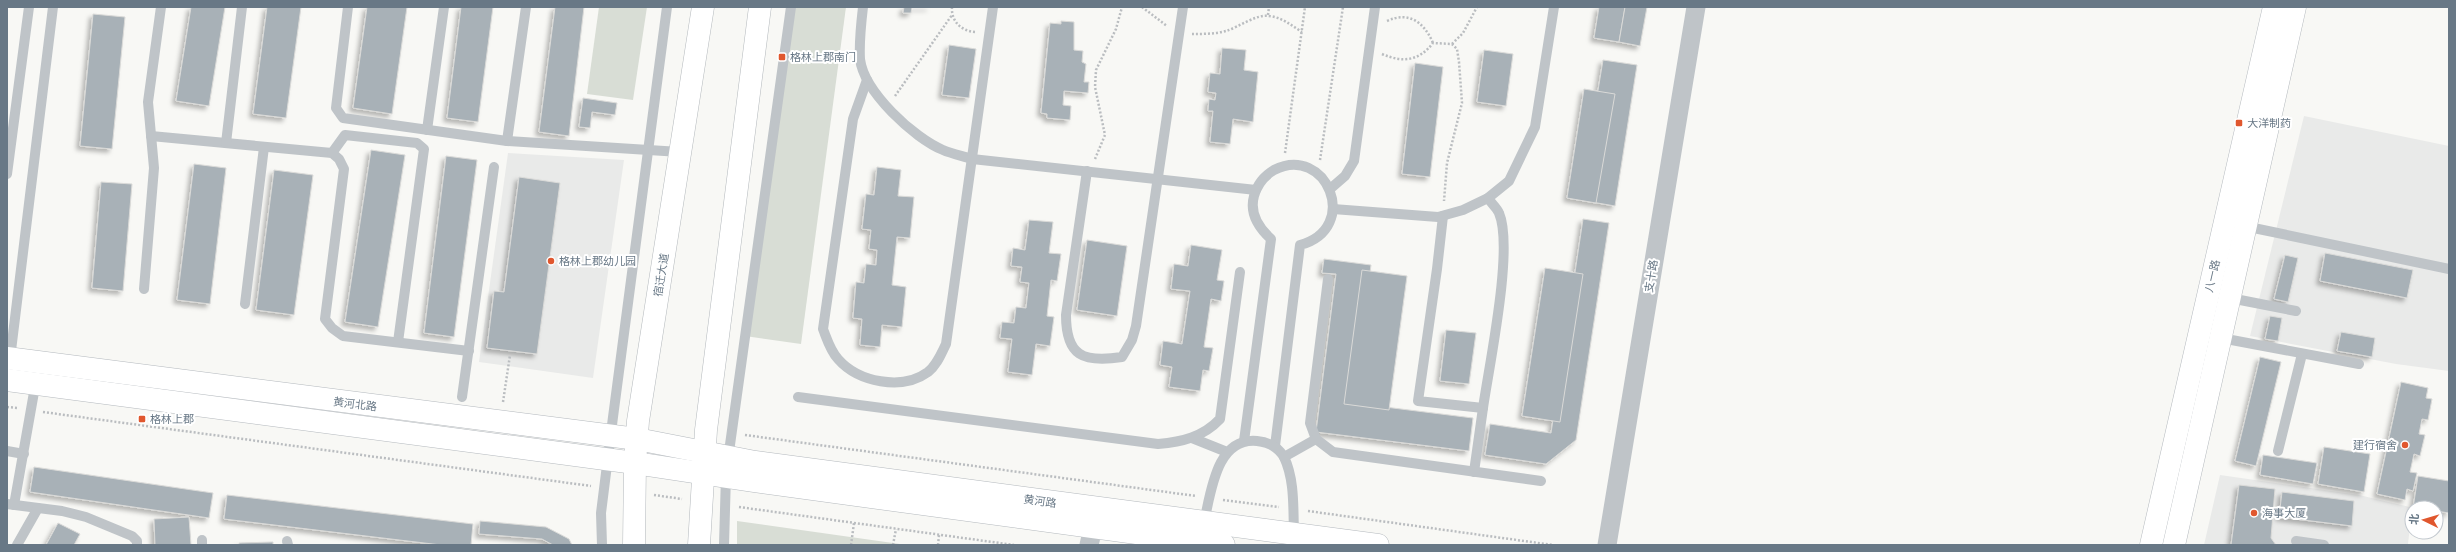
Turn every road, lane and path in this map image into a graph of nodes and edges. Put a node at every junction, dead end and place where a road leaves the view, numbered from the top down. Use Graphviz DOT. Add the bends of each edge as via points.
graph roads {
  1 [pos="29,7"];
  2 [pos="53,7"];
  3 [pos="161,7"];
  4 [pos="242,7"];
  5 [pos="348,7"];
  6 [pos="444,7"];
  7 [pos="526,7"];
  8 [pos="667,7"];
  9 [pos="703,7"];
  10 [pos="760,7"];
  11 [pos="791,7"];
  12 [pos="863,7"];
  13 [pos="952,7"];
  14 [pos="993,7"];
  15 [pos="1122,7"];
  16 [pos="1142,7"];
  17 [pos="1183,7"];
  18 [pos="1269,7"];
  19 [pos="1305,7"];
  20 [pos="1343,7"];
  21 [pos="1375,7"];
  22 [pos="1477,7"];
  23 [pos="1554,7"];
  24 [pos="1696,7"];
  25 [pos="2274,7"];
  26 [pos="2295,7"];
  27 [pos="952,15"];
  28 [pos="1268,15"];
  29 [pos="1372,27"];
  30 [pos="1180,31"];
  31 [pos="1302,32"];
  32 [pos="990,34"];
  33 [pos="1434,43"];
  34 [pos="1452,44"];
  35 [pos="1370,46"];
  36 [pos="867,80"];
  37 [pos="887,107"];
  38 [pos="426,130"];
  39 [pos="151,136"];
  40 [pos="506,141"];
  41 [pos="226,143"];
  42 [pos="264,147"];
  43 [pos="648,150"];
  44 [pos="680,152"];
  45 [pos="332,154"];
  46 [pos="972,159"];
  47 [pos="494,167"];
  48 [pos="1284,167"];
  49 [pos="1087,172"];
  50 [pos="7,174"];
  51 [pos="1317,174"];
  52 [pos="1158,179"];
  53 [pos="1330,189"];
  54 [pos="1256,190"];
  55 [pos="1488,198"];
  56 [pos="1333,209"];
  57 [pos="1443,216"];
  58 [pos="2224,222"];
  59 [pos="2247,227"];
  60 [pos="2449,269"];
  61 [pos="1240,272"];
  62 [pos="1328,279"];
  63 [pos="144,289"];
  64 [pos="2230,298"];
  65 [pos="245,304"];
  66 [pos="2296,311"];
  67 [pos="2221,338"];
  68 [pos="398,342"];
  69 [pos="469,351"];
  70 [pos="510,354"];
  71 [pos="2302,354"];
  72 [pos="8,358"];
  73 [pos="39,362"];
  74 [pos="2359,364"];
  75 [pos="7,380"];
  76 [pos="36,384"];
  77 [pos="462,397"];
  78 [pos="798,397"];
  79 [pos="496,402"];
  80 [pos="502,402"];
  81 [pos="510,403"];
  82 [pos="7,407"];
  83 [pos="1483,408"];
  84 [pos="31,410"];
  85 [pos="731,433"];
  86 [pos="610,436"];
  87 [pos="1192,438"];
  88 [pos="637,439"];
  89 [pos="1316,439"];
  90 [pos="1244,441"];
  91 [pos="1275,446"];
  92 [pos="7,451"];
  93 [pos="2278,451"];
  94 [pos="1228,452"];
  95 [pos="24,454"];
  96 [pos="1284,457"];
  97 [pos="608,460"];
  98 [pos="635,463"];
  99 [pos="702,463"];
  100 [pos="727,467"];
  101 [pos="1474,472"];
  102 [pos="1541,481"];
  103 [pos="604,488"];
  104 [pos="635,492"];
  105 [pos="1210,498"];
  106 [pos="700,502"];
  107 [pos="11,505"];
  108 [pos="724,505"];
  109 [pos="38,508"];
  110 [pos="1293,509"];
  111 [pos="1204,522"];
  112 [pos="854,523"];
  113 [pos="896,529"];
  114 [pos="1294,533"];
  115 [pos="939,535"];
  116 [pos="1091,536"];
  117 [pos="2296,541"];
  118 [pos="17,545"];
  119 [pos="137,545"];
  120 [pos="602,545"];
  121 [pos="634,545"];
  122 [pos="699,545"];
  123 [pos="724,545"];
  124 [pos="851,545"];
  125 [pos="893,545"];
  126 [pos="938,545"];
  127 [pos="1014,545"];
  128 [pos="1224,545"];
  129 [pos="1378,545"];
  130 [pos="1553,545"];
  131 [pos="1607,545"];
  132 [pos="2151,545"];
  133 [pos="2174,545"];
  134 [pos="2324,545"];
  1 -- 50 [label="lane"];
  2 -- 72 [label="lane"];
  3 -- 39 [label="lane" via="148,102"];
  4 -- 41 [label="lane"];
  5 -- 38 [label="lane" via="336,108 343,118"];
  6 -- 38 [label="lane"];
  7 -- 40 [label="lane"];
  8 -- 43 [label="lane"];
  9 -- 44 [label="main road, 宿迁大道"];
  10 -- 99 [label="main road"];
  11 -- 85 [label="lane"];
  12 -- 36 [label="lane" via="860,60"];
  13 -- 27 [label="path"];
  14 -- 32 [label="lane"];
  15 -- 49 [label="path" via="1116,29 1096,70 1095,86 1105,135 1099,153"];
  16 -- 30 [label="path" via="1153,17"];
  17 -- 30 [label="lane"];
  18 -- 28 [label="path"];
  19 -- 31 [label="path"];
  20 -- 51 [label="path"];
  21 -- 29 [label="lane"];
  22 -- 34 [label="path" via="1463,33"];
  23 -- 55 [label="lane" via="1535,127 1509,181"];
  24 -- 131 [label="street, 支十路"];
  25 -- 58 [label="main road, 八一路"];
  26 -- 59 [label="main road, 八一路"];
  27 -- 32 [label="path" via="958,25 968,32"];
  27 -- 37 [label="path"];
  28 -- 30 [label="path" via="1256,17 1244,25 1225,31 1189,34"];
  28 -- 31 [label="path"];
  29 -- 33 [label="path" via="1402,16 1413,18 1425,27"];
  29 -- 35 [label="lane"];
  30 -- 52 [label="lane"];
  31 -- 48 [label="path"];
  32 -- 46 [label="lane"];
  33 -- 34 [label="path"];
  33 -- 35 [label="path" via="1425,53 1410,60 1391,58"];
  34 -- 57 [label="path" via="1457,49 1462,103 1447,163"];
  35 -- 53 [label="lane" via="1354,161 1345,176"];
  36 -- 37 [label="lane"];
  36 -- 46 [label="lane" via="852,119 823,329 828,344 837,358 850,370 888,383 918,378 938,362 946,344"];
  37 -- 46 [label="lane" via="915,134 936,146"];
  38 -- 40 [label="lane"];
  39 -- 41 [label="lane"];
  39 -- 63 [label="lane" via="154,168"];
  40 -- 43 [label="lane"];
  41 -- 42 [label="lane"];
  42 -- 45 [label="lane"];
  42 -- 65 [label="lane"];
  43 -- 44 [label="lane"];
  43 -- 86 [label="lane"];
  44 -- 88 [label="main road, 宿迁大道"];
  45 -- 68 [label="lane" via="339,159 344,169 325,319 343,336"];
  45 -- 68 [label="lane" via="345,135 417,143 424,149"];
  46 -- 49 [label="lane"];
  47 -- 69 [label="lane"];
  48 -- 51 [label="lane" via="1304,167"];
  48 -- 54 [label="lane" via="1270,173"];
  49 -- 52 [label="lane"];
  49 -- 52 [label="lane" via="1066,314 1066,331 1069,344 1078,354 1093,358 1122,357 1132,340"];
  51 -- 53 [label="lane"];
  52 -- 54 [label="lane"];
  53 -- 56 [label="lane"];
  54 -- 90 [label="lane" via="1254,213 1263,232 1271,239 1271,244"];
  55 -- 57 [label="lane"];
  55 -- 83 [label="lane" via="1499,212 1504,230 1503,264"];
  56 -- 57 [label="lane" via="1412,217"];
  56 -- 91 [label="lane" via="1329,224 1323,233 1315,240 1300,245"];
  57 -- 83 [label="lane" via="1418,401"];
  58 -- 59 [label="lane"];
  58 -- 132 [label="main road, 八一路"];
  59 -- 60 [label="lane"];
  59 -- 64 [label="main road, 八一路"];
  61 -- 87 [label="lane" via="1220,419 1210,429"];
  62 -- 89 [label="lane" via="1310,423"];
  64 -- 66 [label="lane"];
  64 -- 67 [label="main road, 八一路"];
  67 -- 71 [label="lane"];
  67 -- 133 [label="main road, 八一路"];
  68 -- 69 [label="lane"];
  69 -- 77 [label="lane"];
  70 -- 80 [label="path"];
  71 -- 74 [label="lane"];
  71 -- 93 [label="lane"];
  72 -- 73 [label="main road, 黄河北路"];
  73 -- 76 [label="lane"];
  73 -- 86 [label="main road, 黄河北路"];
  75 -- 76 [label="main road, 黄河北路"];
  76 -- 84 [label="lane"];
  76 -- 97 [label="main road, 黄河北路"];
  78 -- 87 [label="lane" via="1158,444 1179,443"];
  79 -- 80 [label="path"];
  80 -- 81 [label="path"];
  82 -- 84 [label="path"];
  83 -- 101 [label="lane"];
  84 -- 95 [label="lane"];
  84 -- 103 [label="path"];
  85 -- 100 [label="lane"];
  85 -- 105 [label="path"];
  86 -- 88 [label="main road, 黄河北路"];
  86 -- 97 [label="lane"];
  87 -- 94 [label="lane"];
  88 -- 98 [label="main road, 宿迁大道"];
  88 -- 99 [label="main road, 黄河北路"];
  89 -- 96 [label="lane"];
  89 -- 101 [label="lane" via="1333,452"];
  90 -- 91 [label="lane" via="1265,441"];
  90 -- 94 [label="lane"];
  91 -- 96 [label="lane"];
  92 -- 95 [label="lane"];
  94 -- 105 [label="lane" via="1220,462"];
  95 -- 107 [label="lane"];
  96 -- 110 [label="lane" via="1291,480"];
  97 -- 98 [label="main road, 黄河北路"];
  97 -- 103 [label="lane"];
  98 -- 99 [label="main road, 黄河北路"];
  98 -- 104 [label="main road, 宿迁大道"];
  99 -- 100 [label="main road, 黄河路"];
  99 -- 106 [label="main road"];
  100 -- 108 [label="lane"];
  100 -- 111 [label="main road, 黄河路"];
  100 -- 116 [label="main road, 黄河路"];
  101 -- 102 [label="lane"];
  103 -- 120 [label="lane" via="601,513"];
  104 -- 106 [label="path"];
  104 -- 121 [label="main road, 宿迁大道"];
  105 -- 110 [label="path"];
  105 -- 111 [label="lane"];
  106 -- 122 [label="main road"];
  107 -- 109 [label="lane"];
  108 -- 112 [label="path"];
  108 -- 123 [label="lane"];
  109 -- 118 [label="lane"];
  109 -- 119 [label="lane" via="86,517 132,536"];
  110 -- 114 [label="lane"];
  110 -- 130 [label="path"];
  111 -- 114 [label="main road, 黄河路"];
  112 -- 113 [label="path"];
  112 -- 124 [label="path"];
  113 -- 115 [label="path"];
  113 -- 125 [label="path"];
  114 -- 129 [label="main road, 黄河路"];
  115 -- 126 [label="path"];
  115 -- 127 [label="path"];
  116 -- 128 [label="main road, 黄河路"];
  117 -- 134 [label="lane"];
}
